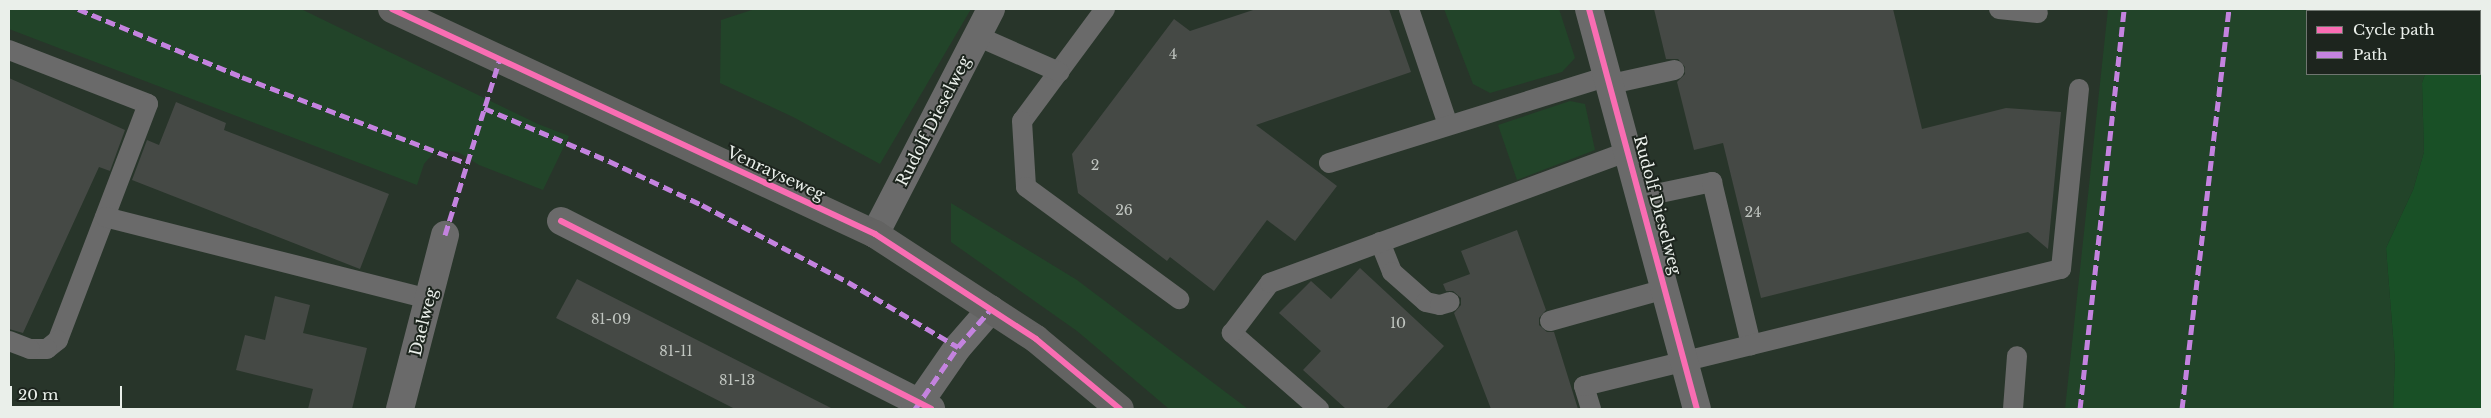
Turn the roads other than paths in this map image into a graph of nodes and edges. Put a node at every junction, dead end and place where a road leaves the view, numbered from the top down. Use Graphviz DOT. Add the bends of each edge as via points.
graph roads {
  1 [pos="392,9"];
  2 [pos="991,9"];
  3 [pos="1105,9"];
  4 [pos="1409,9"];
  5 [pos="1589,9"];
  6 [pos="1999,9"];
  7 [pos="2038,13"];
  8 [pos="977,36"];
  9 [pos="9,50"];
  10 [pos="1674,70"];
  11 [pos="1059,72"];
  12 [pos="1610,80"];
  13 [pos="2080,89"];
  14 [pos="1448,125"];
  15 [pos="1629,151"];
  16 [pos="1328,163"];
  17 [pos="1641,197"];
  18 [pos="105,218"];
  19 [pos="561,221"];
  20 [pos="875,234"];
  21 [pos="445,235"];
  22 [pos="1380,242"];
  23 [pos="1665,289"];
  24 [pos="429,299"];
  25 [pos="1179,299"];
  26 [pos="1450,302"];
  27 [pos="991,309"];
  28 [pos="1550,321"];
  29 [pos="9,341"];
  30 [pos="1751,345"];
  31 [pos="2017,356"];
  32 [pos="1684,361"];
  33 [pos="921,406"];
  34 [pos="400,409"];
  35 [pos="1120,409"];
  36 [pos="1319,409"];
  37 [pos="1591,409"];
  38 [pos="1698,409"];
  39 [pos="2013,409"];
  1 -- 20 [label="street, Venrayseweg"];
  2 -- 8 [label="street, Rudolf Dieselweg"];
  3 -- 11 [label="lane"];
  4 -- 14 [label="lane"];
  5 -- 12 [label="street, Rudolf Dieselweg"];
  6 -- 7 [label="lane"];
  8 -- 11 [label="lane"];
  8 -- 20 [label="street, Rudolf Dieselweg"];
  9 -- 18 [label="lane" via="148,104"];
  10 -- 12 [label="lane"];
  11 -- 25 [label="lane" via="1022,121 1026,187"];
  12 -- 14 [label="lane"];
  12 -- 15 [label="street, Rudolf Dieselweg"];
  13 -- 30 [label="lane" via="2062,269"];
  14 -- 16 [label="lane"];
  15 -- 17 [label="street, Rudolf Dieselweg"];
  15 -- 22 [label="lane"];
  17 -- 23 [label="street, Rudolf Dieselweg"];
  17 -- 30 [label="lane" via="1712,182"];
  18 -- 24 [label="lane"];
  18 -- 29 [label="lane" via="58,340 47,349 30,349"];
  19 -- 33 [label="street"];
  20 -- 27 [label="street, Venrayseweg"];
  21 -- 24 [label="street, Daelweg"];
  22 -- 26 [label="lane" via="1392,272 1426,302 1440,305"];
  22 -- 36 [label="lane" via="1270,283 1232,333"];
  23 -- 28 [label="lane"];
  23 -- 32 [label="street, Rudolf Dieselweg"];
  24 -- 34 [label="street, Daelweg"];
  27 -- 33 [label="street"];
  27 -- 35 [label="street, Venrayseweg" via="1036,339"];
  30 -- 32 [label="lane"];
  31 -- 39 [label="lane"];
  32 -- 37 [label="lane" via="1584,386"];
  32 -- 38 [label="street, Rudolf Dieselweg"];
}
